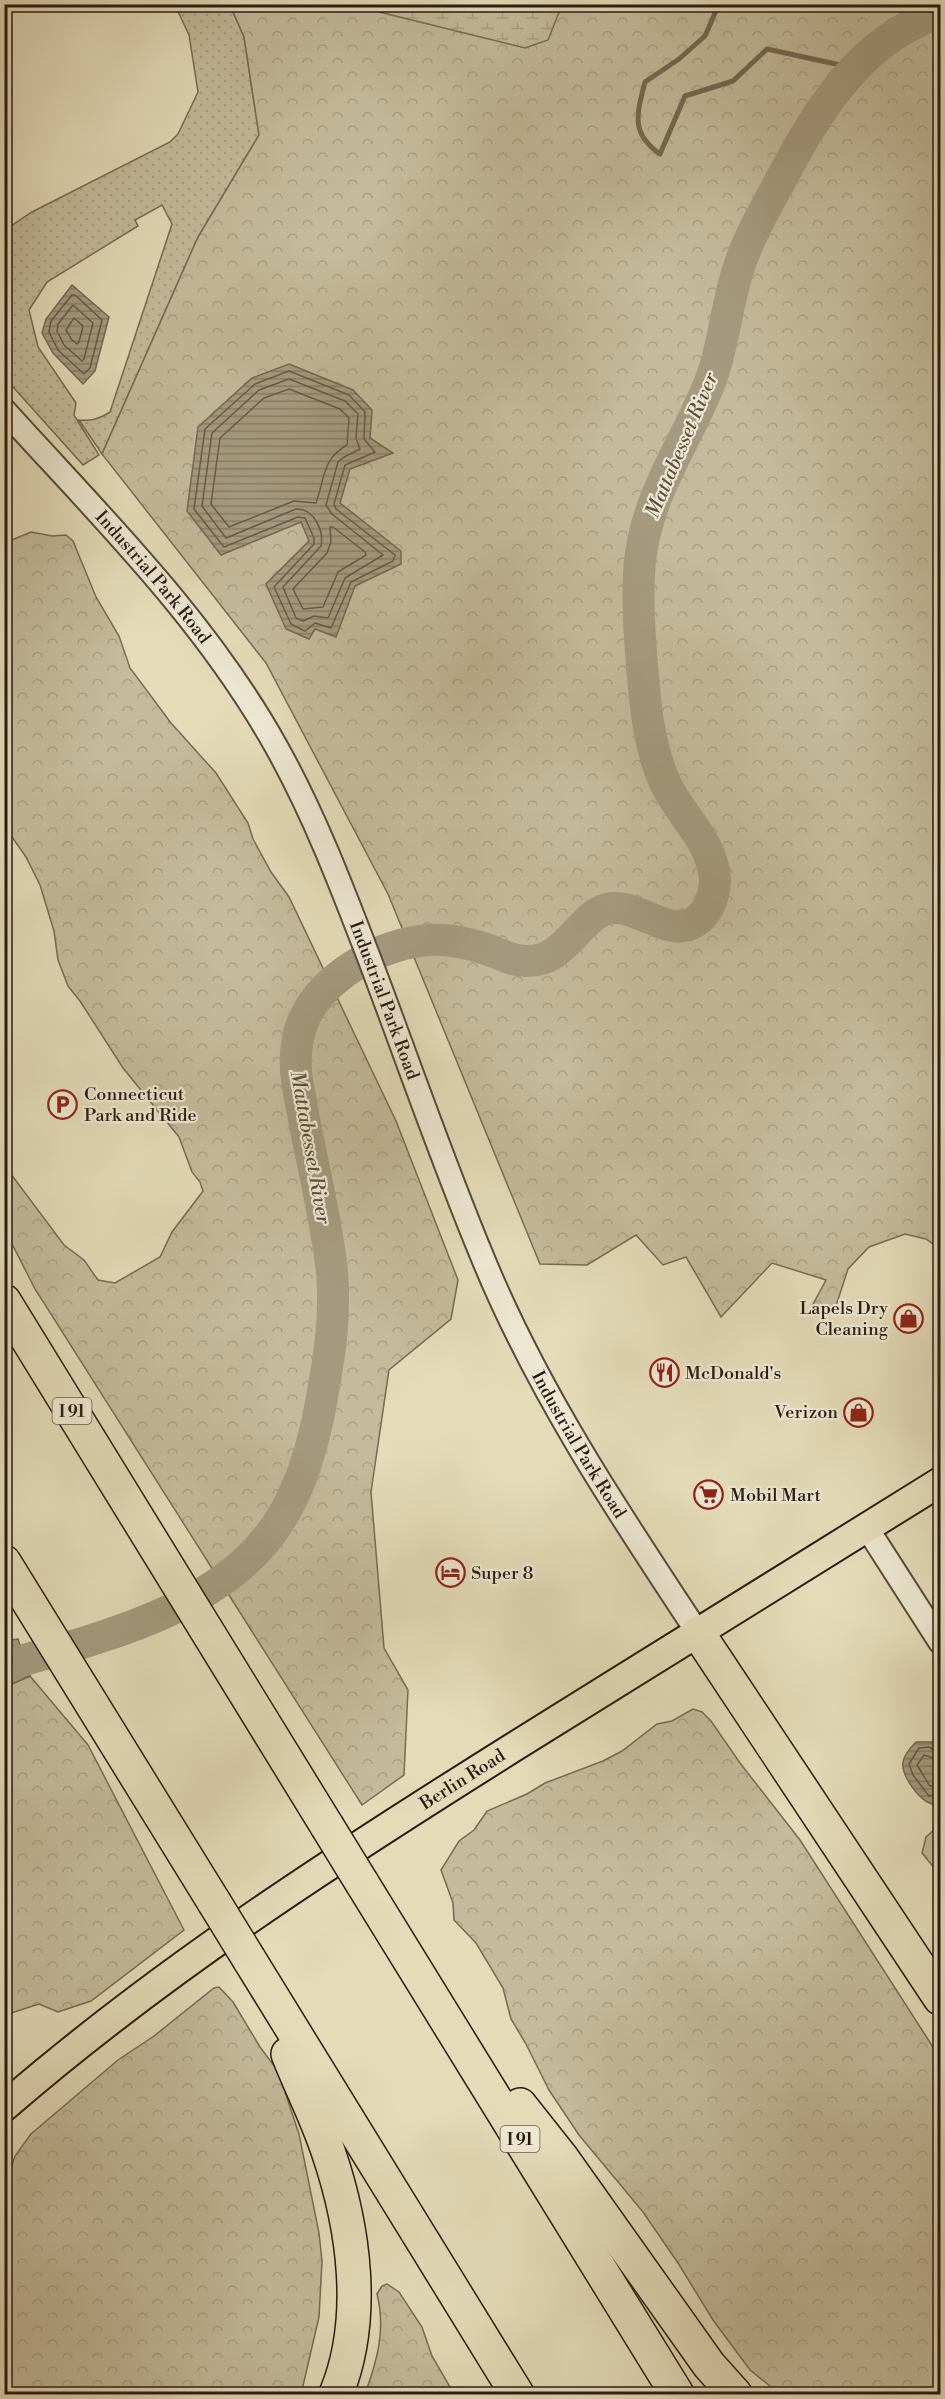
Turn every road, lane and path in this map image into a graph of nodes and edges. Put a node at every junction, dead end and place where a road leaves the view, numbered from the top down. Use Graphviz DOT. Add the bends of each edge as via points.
graph roads {
  1 [pos="4,410"];
  2 [pos="4,1301"];
  3 [pos="940,1482"];
  4 [pos="867,1528"];
  5 [pos="7,1566"];
  6 [pos="698,1632"];
  7 [pos="940,1642"];
  8 [pos="254,1968"];
  9 [pos="940,1998"];
  10 [pos="437,2004"];
  11 [pos="4,2107"];
  12 [pos="336,2394"];
  13 [pos="517,2394"];
  14 [pos="677,2394"];
  15 [pos="735,2394"];
  1 -- 6 [label="street, Industrial Park Road" via="165,588 240,688 295,783 350,908 482,1257 521,1342 582,1454"];
  2 -- 10 [label="highway, I 91, bridge"];
  3 -- 4 [label="main road, Berlin Road"];
  4 -- 6 [label="main road, Berlin Road"];
  4 -- 7 [label="street"];
  5 -- 8 [label="highway, bridge"];
  6 -- 9 [label="highway"];
  6 -- 11 [label="main road, Berlin Road" via="433,1798 234,1930 119,2012"];
  8 -- 12 [label="highway" via="328,2152 346,2223 353,2314 347,2357"];
  8 -- 13 [label="highway"];
  10 -- 14 [label="highway, I 91"];
  10 -- 15 [label="highway" via="562,2158 709,2365"];
}
